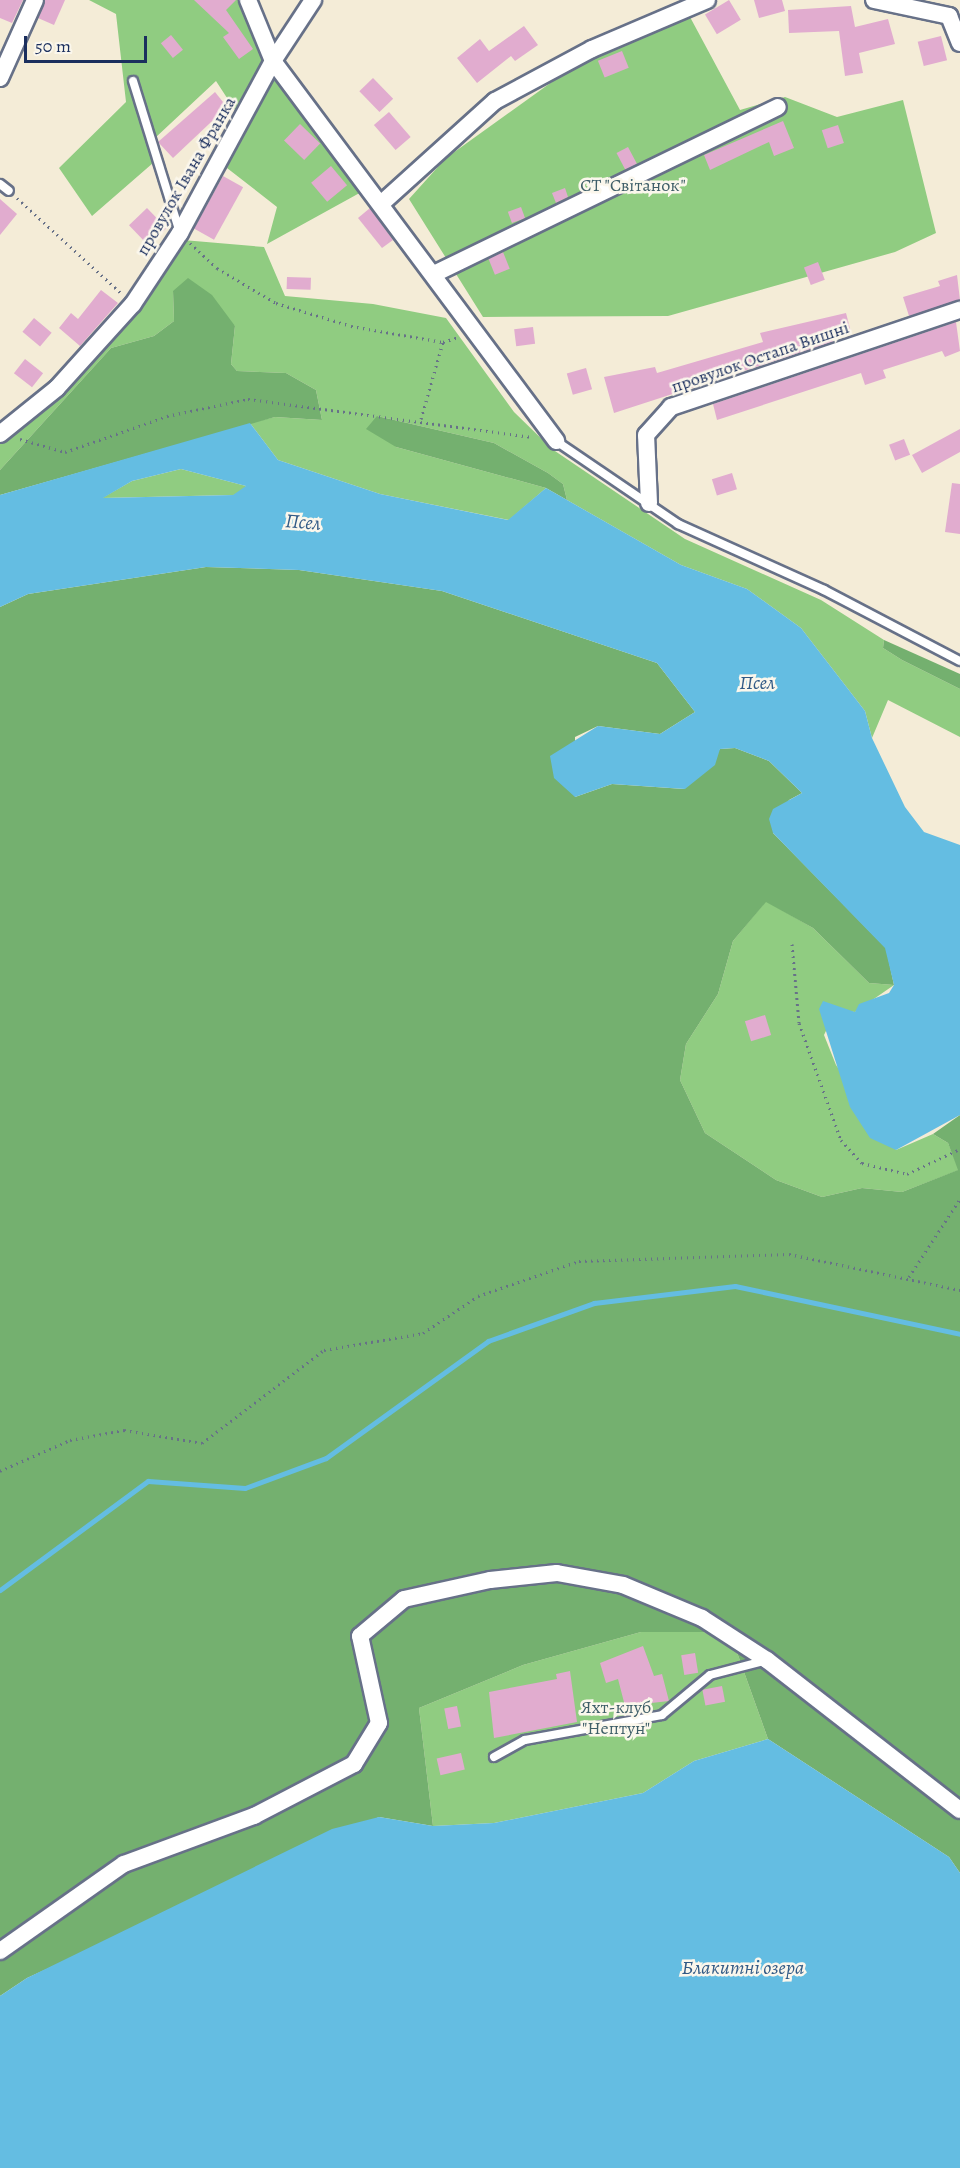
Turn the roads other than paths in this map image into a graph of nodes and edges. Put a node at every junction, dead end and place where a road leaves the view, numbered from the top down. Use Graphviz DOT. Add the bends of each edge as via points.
graph roads {
  1 [pos="35,0"];
  2 [pos="248,0"];
  3 [pos="313,0"];
  4 [pos="707,0"];
  5 [pos="874,0"];
  6 [pos="960,43"];
  7 [pos="273,61"];
  8 [pos="0,78"];
  9 [pos="133,81"];
  10 [pos="778,107"];
  11 [pos="0,184"];
  12 [pos="9,191"];
  13 [pos="382,203"];
  14 [pos="180,233"];
  15 [pos="434,274"];
  16 [pos="960,310"];
  17 [pos="0,434"];
  18 [pos="556,441"];
  19 [pos="649,503"];
  20 [pos="960,661"];
  21 [pos="767,1660"];
  22 [pos="494,1757"];
  23 [pos="960,1810"];
  24 [pos="0,1951"];
  1 -- 8 [label="street"];
  2 -- 7 [label="street"];
  3 -- 7 [label="street, провулок Івана Франка"];
  4 -- 13 [label="street" via="592,49 495,101"];
  5 -- 6 [label="street" via="949,16"];
  7 -- 13 [label="street"];
  7 -- 14 [label="street, провулок Івана Франка"];
  9 -- 14 [label="lane"];
  10 -- 15 [label="street"];
  11 -- 12 [label="lane"];
  13 -- 15 [label="street"];
  14 -- 17 [label="street, провулок Івана Франка" via="133,304 57,388"];
  15 -- 18 [label="street" via="473,333"];
  16 -- 19 [label="street, провулок Остапа Вишні" via="671,407 646,435"];
  18 -- 19 [label="lane"];
  19 -- 20 [label="lane" via="678,524 824,590"];
  21 -- 22 [label="lane" via="710,1675 662,1715 525,1740"];
  21 -- 23 [label="street"];
  21 -- 24 [label="street" via="702,1618 622,1585 556,1573 490,1580 404,1599 360,1636 379,1722 354,1764 254,1816 124,1864"];
}
